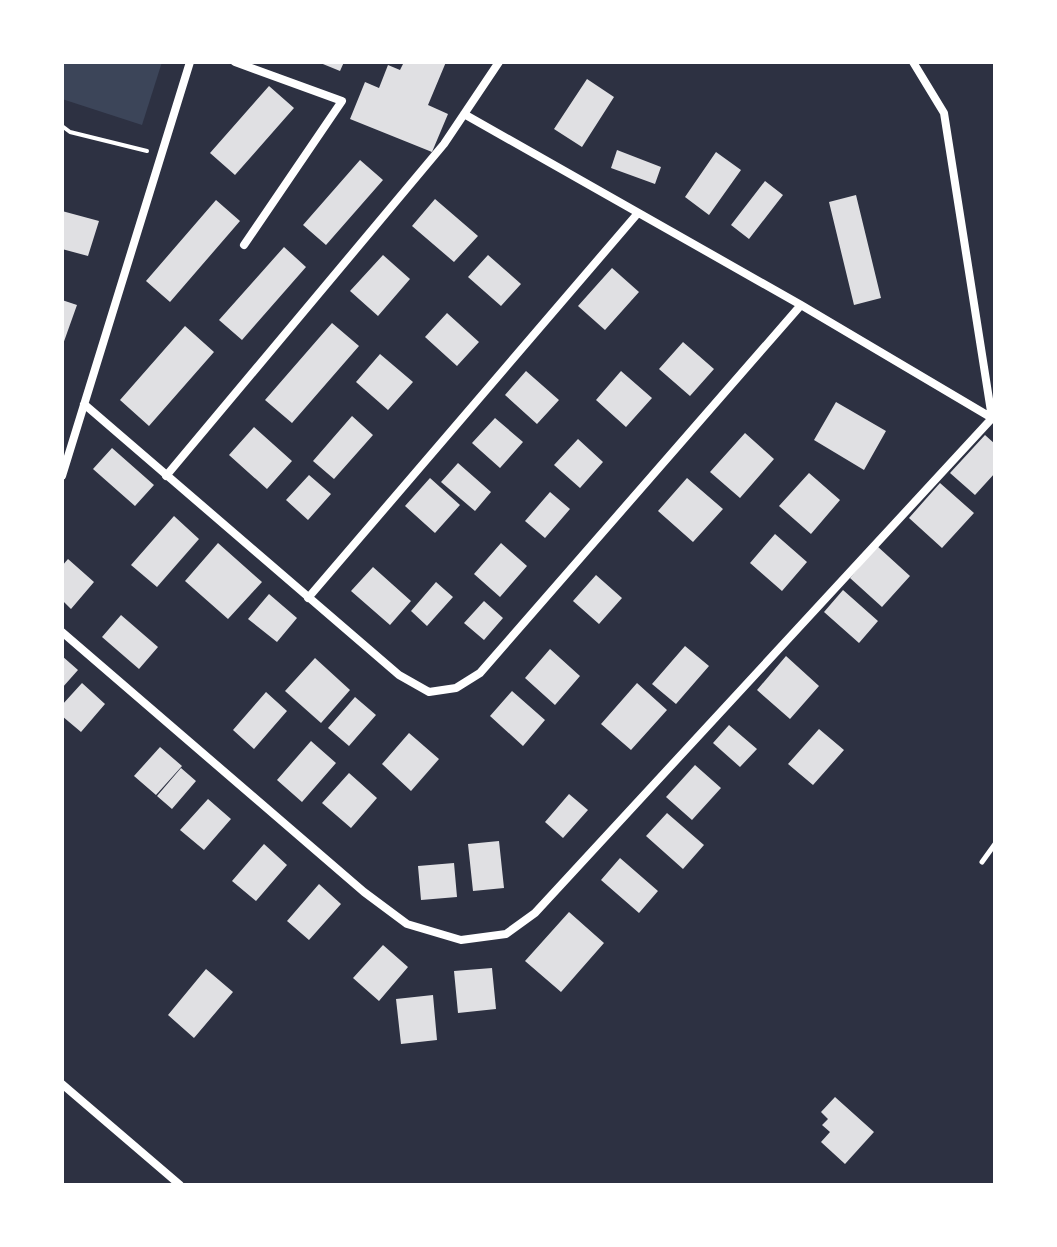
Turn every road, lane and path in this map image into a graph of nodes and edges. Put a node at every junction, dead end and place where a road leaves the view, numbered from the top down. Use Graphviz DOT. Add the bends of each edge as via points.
graph roads {
  1 [pos="190,62"];
  2 [pos="235,62"];
  3 [pos="499,62"];
  4 [pos="918,65"];
  5 [pos="464,114"];
  6 [pos="62,126"];
  7 [pos="162,154"];
  8 [pos="638,213"];
  9 [pos="244,245"];
  10 [pos="801,305"];
  11 [pos="84,404"];
  12 [pos="993,417"];
  13 [pos="62,476"];
  14 [pos="166,476"];
  15 [pos="308,598"];
  16 [pos="62,632"];
  17 [pos="995,844"];
  18 [pos="982,862"];
  19 [pos="62,1084"];
  20 [pos="180,1185"];
  1 -- 7 [label="street"];
  2 -- 9 [label="street" via="342,101"];
  3 -- 5 [label="street"];
  4 -- 12 [label="street" via="944,113"];
  5 -- 8 [label="street"];
  5 -- 14 [label="street" via="435,156"];
  6 -- 7 [label="path"];
  7 -- 11 [label="street"];
  8 -- 10 [label="street"];
  8 -- 15 [label="street"];
  10 -- 12 [label="street"];
  10 -- 15 [label="street" via="480,673 456,688 429,692 399,675"];
  11 -- 13 [label="street"];
  11 -- 14 [label="street"];
  12 -- 16 [label="street" via="535,913 506,934 461,940 407,924"];
  14 -- 15 [label="street"];
  17 -- 18 [label="lane"];
  19 -- 20 [label="street"];
}
